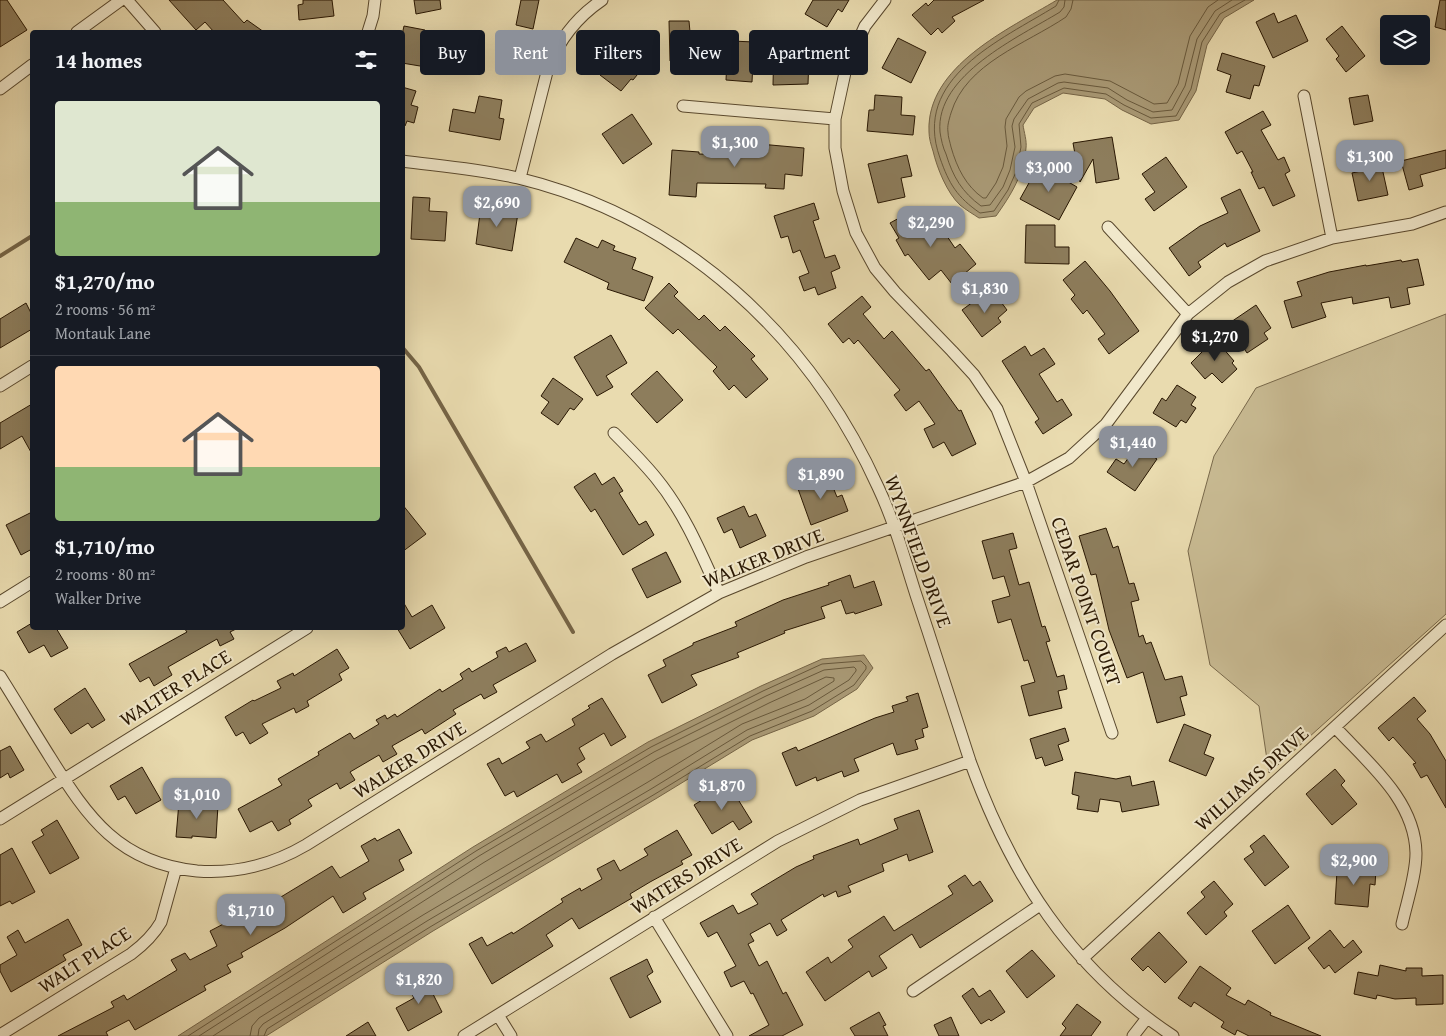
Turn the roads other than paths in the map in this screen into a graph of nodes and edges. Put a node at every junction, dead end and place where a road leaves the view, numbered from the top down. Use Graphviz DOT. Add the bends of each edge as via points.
graph roads {
  1 [pos="121,0"];
  2 [pos="127,0"];
  3 [pos="375,0"];
  4 [pos="885,0"];
  5 [pos="597,1"];
  6 [pos="80,30"];
  7 [pos="152,30"];
  8 [pos="369,30"];
  9 [pos="30,66"];
  10 [pos="0,89"];
  11 [pos="1304,96"];
  12 [pos="683,106"];
  13 [pos="835,120"];
  14 [pos="405,161"];
  15 [pos="520,178"];
  16 [pos="1446,212"];
  17 [pos="1108,227"];
  18 [pos="1332,238"];
  19 [pos="1188,314"];
  20 [pos="30,367"];
  21 [pos="0,386"];
  22 [pos="614,433"];
  23 [pos="1026,482"];
  24 [pos="894,527"];
  25 [pos="30,583"];
  26 [pos="719,592"];
  27 [pos="0,602"];
  28 [pos="1446,625"];
  29 [pos="304,630"];
  30 [pos="0,676"];
  31 [pos="1335,727"];
  32 [pos="1112,733"];
  33 [pos="970,761"];
  34 [pos="64,779"];
  35 [pos="0,819"];
  36 [pos="176,868"];
  37 [pos="1040,904"];
  38 [pos="654,917"];
  39 [pos="1402,924"];
  40 [pos="1082,959"];
  41 [pos="913,991"];
  42 [pos="498,1015"];
  43 [pos="1147,1018"];
  44 [pos="0,1035"];
  45 [pos="464,1036"];
  46 [pos="511,1036"];
  47 [pos="728,1036"];
  48 [pos="1133,1036"];
  49 [pos="1173,1036"];
  1 -- 6 [label="street"];
  2 -- 7 [label="street"];
  3 -- 8 [label="street"];
  4 -- 13 [label="street, CEDAR POINT COURT" via="866,26 846,68"];
  5 -- 15 [label="street" via="569,31 551,60"];
  9 -- 10 [label="street"];
  11 -- 18 [label="street"];
  12 -- 13 [label="street"];
  13 -- 23 [label="street, CEDAR POINT COURT" via="835,148 842,191 856,233 875,268 974,375 997,409"];
  14 -- 15 [label="street, WYNNFIELD DRIVE"];
  15 -- 24 [label="street, WYNNFIELD DRIVE" via="572,194 636,222 702,264 748,303 789,345 829,400 869,468"];
  16 -- 18 [label="street, WALKER DRIVE" via="1412,224"];
  17 -- 19 [label="street"];
  18 -- 19 [label="street, WALKER DRIVE" via="1265,260 1228,282"];
  19 -- 23 [label="street, WALKER DRIVE" via="1106,424 1070,458"];
  20 -- 21 [label="street"];
  22 -- 26 [label="street" via="645,464 671,499 689,528"];
  23 -- 24 [label="street, WALKER DRIVE"];
  23 -- 32 [label="street, CEDAR POINT COURT"];
  24 -- 26 [label="street, WALKER DRIVE" via="806,557"];
  24 -- 33 [label="street, WYNNFIELD DRIVE"];
  25 -- 27 [label="street"];
  26 -- 36 [label="street, WALKER DRIVE" via="290,854 239,870"];
  28 -- 31 [label="street, WILLIAMS DRIVE"];
  29 -- 34 [label="street, WALTER PLACE"];
  30 -- 34 [label="street, WALKER DRIVE"];
  31 -- 39 [label="street" via="1393,791 1411,826 1415,862"];
  31 -- 40 [label="street, WILLIAMS DRIVE"];
  33 -- 37 [label="street, WYNNFIELD DRIVE" via="1008,852"];
  33 -- 38 [label="street, WATERS DRIVE" via="860,800 804,827"];
  34 -- 35 [label="street, WALTER PLACE"];
  34 -- 36 [label="street, WALKER DRIVE" via="90,816 114,839 139,855"];
  36 -- 44 [label="street, WALT PLACE" via="161,922 145,943"];
  37 -- 40 [label="street, WYNNFIELD DRIVE"];
  37 -- 41 [label="street"];
  38 -- 42 [label="street, WATERS DRIVE"];
  38 -- 47 [label="street"];
  40 -- 43 [label="street, WYNNFIELD DRIVE"];
  42 -- 45 [label="street, WATERS DRIVE"];
  42 -- 46 [label="street"];
  43 -- 48 [label="street"];
  43 -- 49 [label="street, WYNNFIELD DRIVE"];
}
